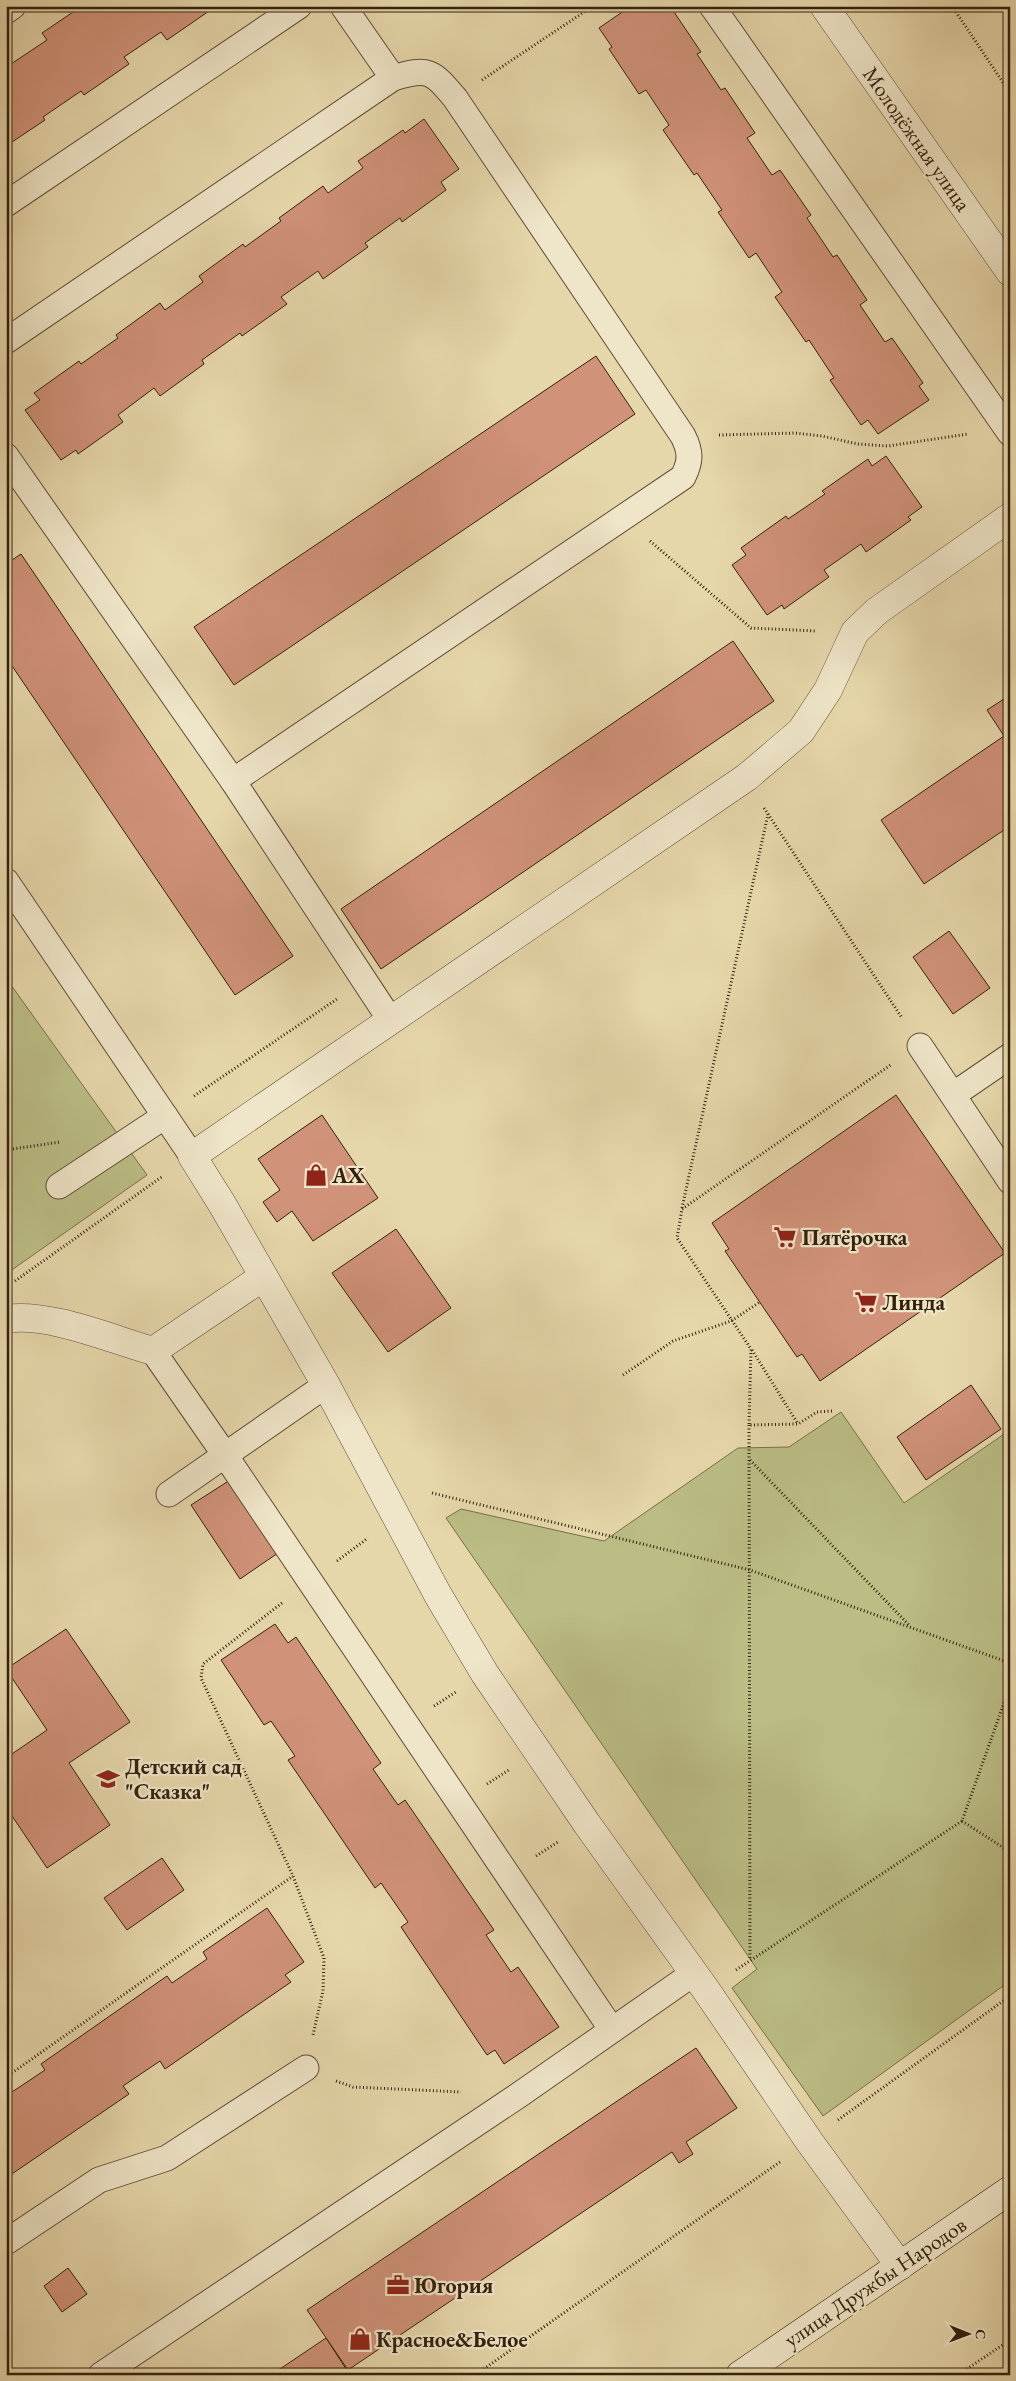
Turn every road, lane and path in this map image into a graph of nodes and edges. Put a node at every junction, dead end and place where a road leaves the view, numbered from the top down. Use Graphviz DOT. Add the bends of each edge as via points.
graph roads {
  1 [pos="13,6"];
  2 [pos="299,6"];
  3 [pos="343,6"];
  4 [pos="594,6"];
  5 [pos="712,6"];
  6 [pos="824,6"];
  7 [pos="952,6"];
  8 [pos="6,11"];
  9 [pos="393,78"];
  10 [pos="1010,93"];
  11 [pos="455,98"];
  12 [pos="6,204"];
  13 [pos="1010,272"];
  14 [pos="6,341"];
  15 [pos="1006,428"];
  16 [pos="683,436"];
  17 [pos="6,456"];
  18 [pos="1010,517"];
  19 [pos="624,518"];
  20 [pos="854,632"];
  21 [pos="746,777"];
  22 [pos="233,781"];
  23 [pos="768,814"];
  24 [pos="6,881"];
  25 [pos="364,980"];
  26 [pos="391,1021"];
  27 [pos="920,1046"];
  28 [pos="1010,1056"];
  29 [pos="953,1095"];
  30 [pos="165,1116"];
  31 [pos="192,1156"];
  32 [pos="1010,1181"];
  33 [pos="59,1186"];
  34 [pos="682,1209"];
  35 [pos="263,1277"];
  36 [pos="14,1282"];
  37 [pos="760,1302"];
  38 [pos="6,1319"];
  39 [pos="731,1321"];
  40 [pos="752,1349"];
  41 [pos="152,1351"];
  42 [pos="623,1375"];
  43 [pos="326,1385"];
  44 [pos="832,1411"];
  45 [pos="798,1424"];
  46 [pos="750,1425"];
  47 [pos="225,1455"];
  48 [pos="750,1460"];
  49 [pos="432,1492"];
  50 [pos="169,1494"];
  51 [pos="397,1517"];
  52 [pos="750,1570"];
  53 [pos="310,1581"];
  54 [pos="910,1626"];
  55 [pos="1010,1662"];
  56 [pos="485,1674"];
  57 [pos="1010,1686"];
  58 [pos="406,1724"];
  59 [pos="538,1752"];
  60 [pos="459,1802"];
  61 [pos="962,1821"];
  62 [pos="587,1824"];
  63 [pos="1010,1852"];
  64 [pos="508,1874"];
  65 [pos="293,1876"];
  66 [pos="694,1973"];
  67 [pos="1010,1996"];
  68 [pos="612,2030"];
  69 [pos="306,2068"];
  70 [pos="6,2077"];
  71 [pos="519,2095"];
  72 [pos="809,2142"];
  73 [pos="1010,2190"];
  74 [pos="6,2242"];
  75 [pos="900,2266"];
  76 [pos="1010,2340"];
  77 [pos="101,2375"];
  78 [pos="475,2375"];
  79 [pos="740,2375"];
  80 [pos="958,2375"];
  1 -- 8 [label="lane"];
  2 -- 12 [label="lane"];
  3 -- 9 [label="lane"];
  4 -- 11 [label="path"];
  5 -- 15 [label="lane"];
  6 -- 13 [label="street, Молодёжная улица"];
  7 -- 10 [label="path"];
  9 -- 11 [label="lane" via="416,71 436,77"];
  9 -- 14 [label="lane"];
  11 -- 16 [label="lane"];
  15 -- 16 [label="path" via="888,446 795,433"];
  16 -- 19 [label="lane" via="690,450 690,464 683,477"];
  17 -- 22 [label="lane"];
  18 -- 20 [label="street" via="877,611"];
  19 -- 20 [label="path" via="751,628"];
  19 -- 22 [label="lane"];
  20 -- 21 [label="street" via="828,690 801,731"];
  21 -- 23 [label="path"];
  21 -- 26 [label="street"];
  22 -- 25 [label="lane"];
  23 -- 27 [label="path"];
  23 -- 34 [label="path"];
  24 -- 30 [label="lane"];
  25 -- 26 [label="lane"];
  25 -- 30 [label="path"];
  26 -- 31 [label="street"];
  27 -- 29 [label="lane"];
  27 -- 34 [label="path"];
  28 -- 29 [label="lane"];
  29 -- 32 [label="lane"];
  30 -- 31 [label="lane"];
  30 -- 33 [label="lane"];
  31 -- 35 [label="street"];
  31 -- 36 [label="path"];
  34 -- 39 [label="path" via="677,1238"];
  35 -- 41 [label="street"];
  35 -- 43 [label="street"];
  37 -- 39 [label="path"];
  38 -- 41 [label="street" via="20,1316 46,1320"];
  39 -- 40 [label="path"];
  39 -- 42 [label="path" via="673,1341"];
  40 -- 45 [label="path"];
  40 -- 46 [label="path"];
  41 -- 47 [label="lane"];
  43 -- 47 [label="lane"];
  43 -- 51 [label="street"];
  44 -- 45 [label="path" via="817,1412"];
  45 -- 46 [label="path"];
  46 -- 48 [label="path"];
  47 -- 50 [label="lane"];
  47 -- 53 [label="lane"];
  48 -- 52 [label="path"];
  48 -- 54 [label="path"];
  49 -- 52 [label="path"];
  51 -- 53 [label="path"];
  51 -- 56 [label="street"];
  52 -- 54 [label="path"];
  52 -- 61 [label="path" via="750,1960"];
  53 -- 58 [label="lane"];
  53 -- 65 [label="path" via="203,1664 201,1678"];
  54 -- 55 [label="path"];
  56 -- 58 [label="path"];
  56 -- 59 [label="street"];
  57 -- 61 [label="path"];
  58 -- 60 [label="lane"];
  59 -- 60 [label="path"];
  59 -- 62 [label="street"];
  60 -- 64 [label="lane"];
  61 -- 63 [label="path"];
  62 -- 64 [label="path"];
  62 -- 66 [label="street"];
  64 -- 68 [label="lane"];
  65 -- 69 [label="path" via="324,1958 323,1992"];
  65 -- 70 [label="path"];
  66 -- 68 [label="lane"];
  66 -- 72 [label="street"];
  67 -- 72 [label="path"];
  68 -- 71 [label="lane"];
  69 -- 71 [label="path" via="353,2088"];
  69 -- 74 [label="lane" via="167,2158 99,2180"];
  71 -- 77 [label="lane"];
  72 -- 75 [label="street"];
  72 -- 78 [label="path"];
  73 -- 75 [label="street, улица Дружбы Народов"];
  75 -- 79 [label="street, улица Дружбы Народов"];
  76 -- 80 [label="path"];
}
